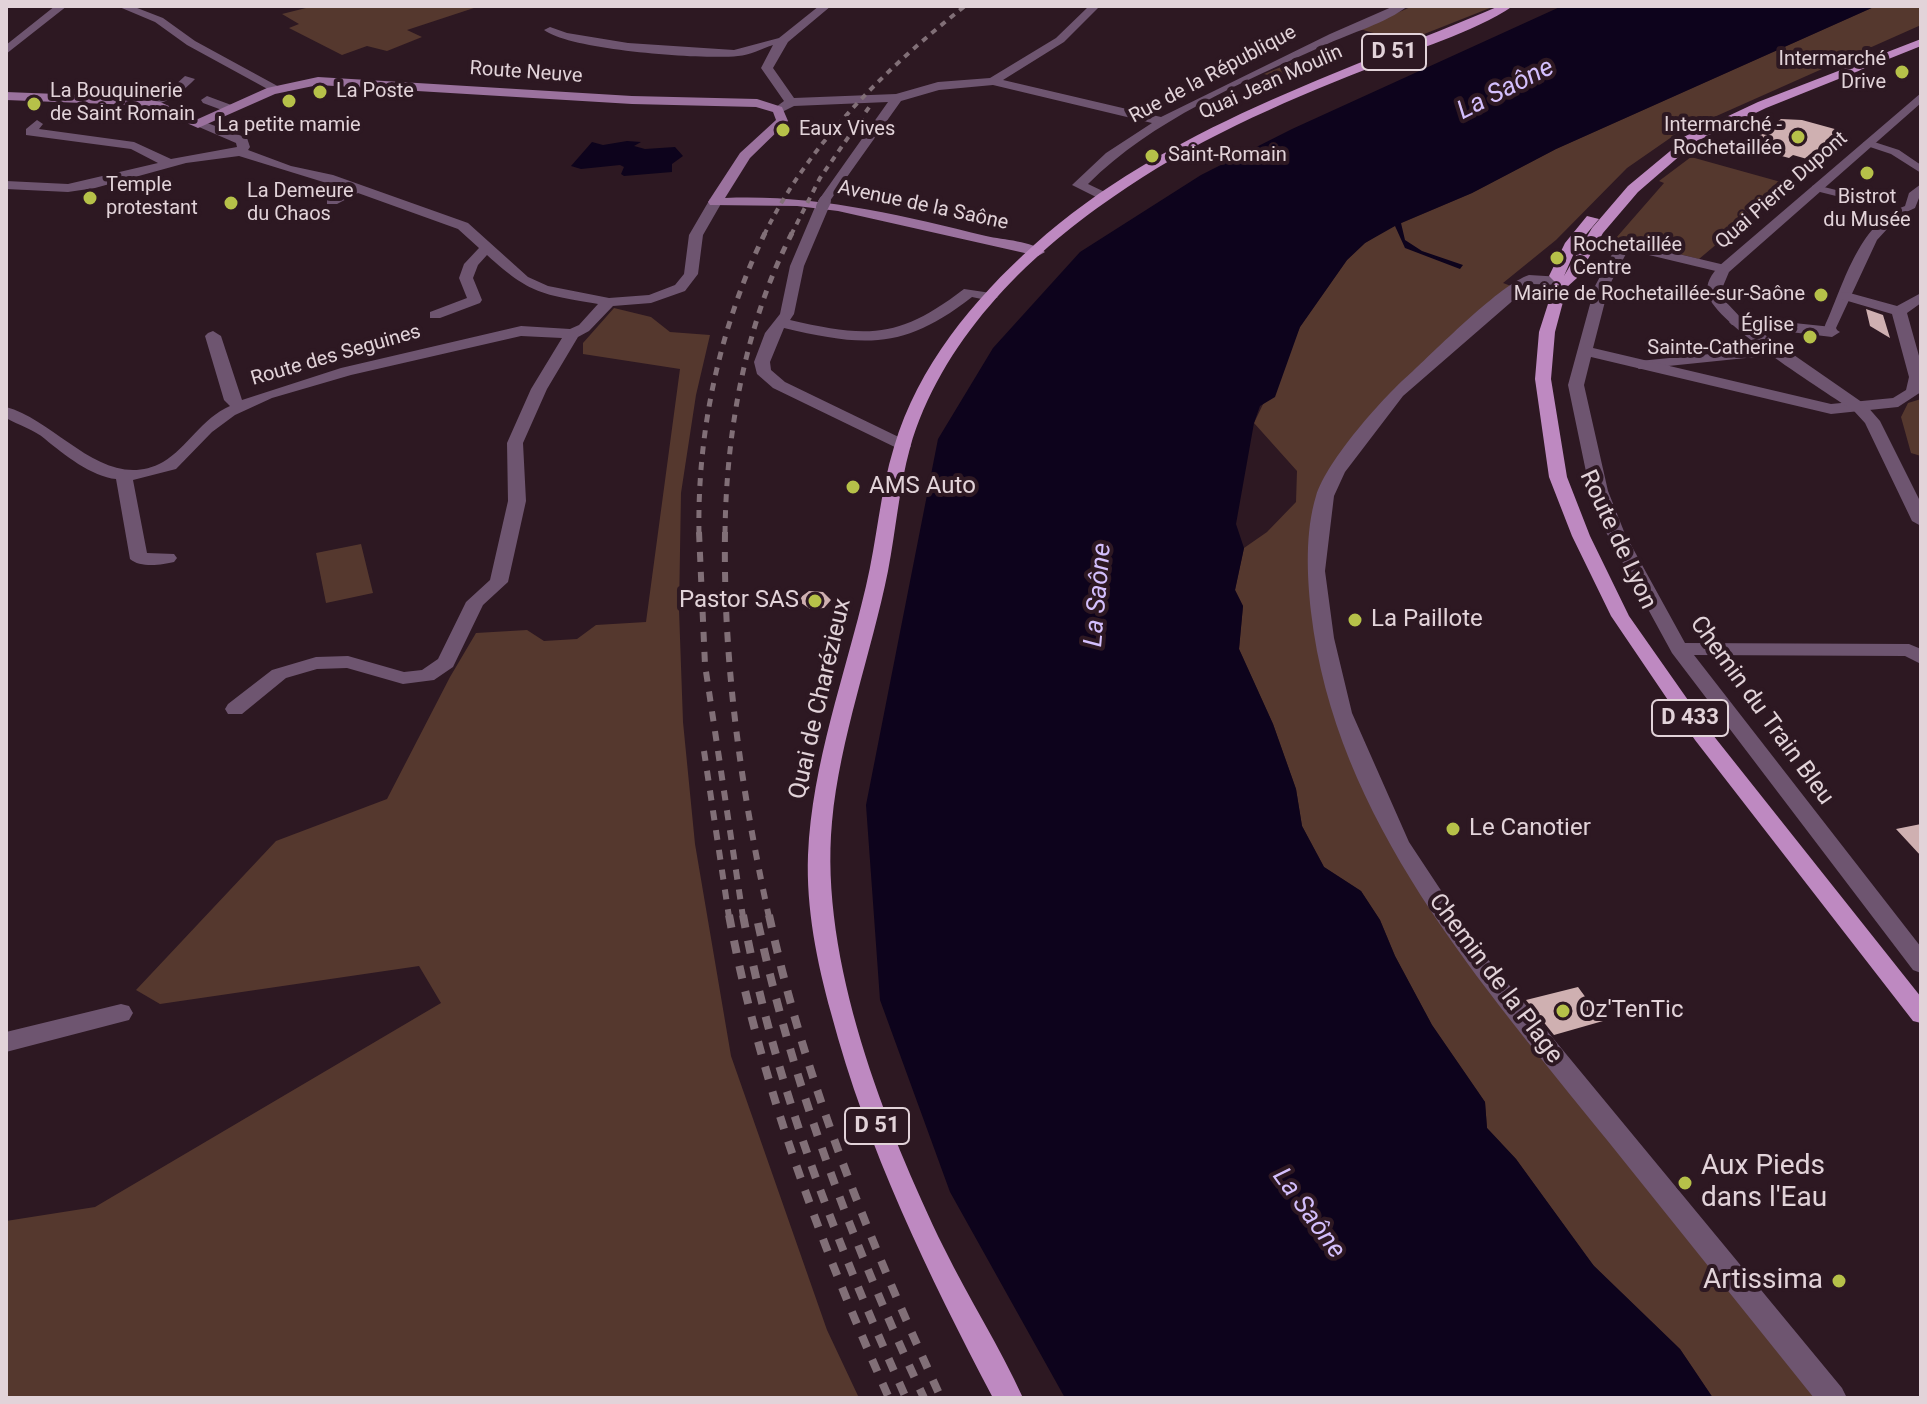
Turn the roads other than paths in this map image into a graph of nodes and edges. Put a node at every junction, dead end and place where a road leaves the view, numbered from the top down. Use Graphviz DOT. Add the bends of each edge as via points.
graph roads {
  1 [pos="62,6"];
  2 [pos="122,6"];
  3 [pos="826,6"];
  4 [pos="1095,6"];
  5 [pos="1403,6"];
  6 [pos="1508,6"];
  7 [pos="550,30"];
  8 [pos="1921,33"];
  9 [pos="782,41"];
  10 [pos="1921,42"];
  11 [pos="6,51"];
  12 [pos="1853,67"];
  13 [pos="189,79"];
  14 [pos="993,81"];
  15 [pos="274,90"];
  16 [pos="6,96"];
  17 [pos="1921,97"];
  18 [pos="897,98"];
  19 [pos="790,99"];
  20 [pos="207,100"];
  21 [pos="149,103"];
  22 [pos="772,108"];
  23 [pos="230,109"];
  24 [pos="1161,121"];
  25 [pos="37,124"];
  26 [pos="198,124"];
  27 [pos="1868,143"];
  28 [pos="240,152"];
  29 [pos="169,163"];
  30 [pos="1921,170"];
  31 [pos="6,185"];
  32 [pos="1921,187"];
  33 [pos="724,188"];
  34 [pos="1816,188"];
  35 [pos="356,189"];
  36 [pos="1104,197"];
  37 [pos="1856,198"];
  38 [pos="752,199"];
  39 [pos="332,201"];
  40 [pos="715,202"];
  41 [pos="1891,205"];
  42 [pos="1916,210"];
  43 [pos="487,247"];
  44 [pos="1038,252"];
  45 [pos="1724,269"];
  46 [pos="1562,281"];
  47 [pos="1846,296"];
  48 [pos="991,297"];
  49 [pos="1921,297"];
  50 [pos="609,302"];
  51 [pos="1899,311"];
  52 [pos="435,315"];
  53 [pos="1737,322"];
  54 [pos="782,323"];
  55 [pos="1832,332"];
  56 [pos="572,334"];
  57 [pos="213,336"];
  58 [pos="1585,351"];
  59 [pos="1781,351"];
  60 [pos="1639,365"];
  61 [pos="241,406"];
  62 [pos="1860,408"];
  63 [pos="6,412"];
  64 [pos="903,446"];
  65 [pos="125,477"];
  66 [pos="1921,521"];
  67 [pos="168,558"];
  68 [pos="1679,649"];
  69 [pos="1921,658"];
  70 [pos="235,709"];
  71 [pos="1921,964"];
  72 [pos="121,1013"];
  73 [pos="1921,1014"];
  74 [pos="6,1042"];
  75 [pos="1008,1398"];
  76 [pos="1832,1398"];
  1 -- 11 [label="street"];
  2 -- 15 [label="street" via="159,20"];
  3 -- 9 [label="street"];
  4 -- 14 [label="street" via="1060,40"];
  5 -- 24 [label="street, Rue de la République"];
  6 -- 36 [label="main road, Quai Jean Moulin / D 51" via="1280,98 1191,142"];
  7 -- 9 [label="street" via="661,52 739,53"];
  8 -- 12 [label="main road, Route de Lyon / D 433"];
  9 -- 19 [label="street" via="767,68"];
  10 -- 12 [label="main road, Route de Lyon / D 433"];
  12 -- 46 [label="main road, Route de Lyon / D 433" via="1691,140 1633,189 1597,231 1570,278"];
  13 -- 21 [label="street"];
  14 -- 18 [label="street" via="938,86"];
  14 -- 24 [label="street"];
  15 -- 22 [label="main road, Route Neuve" via="349,81"];
  15 -- 23 [label="main road, Route Neuve"];
  16 -- 21 [label="main road"];
  17 -- 27 [label="street, Quai Pierre Dupont"];
  18 -- 19 [label="street"];
  18 -- 54 [label="street" via="824,204 801,254"];
  19 -- 22 [label="street"];
  20 -- 23 [label="street"];
  21 -- 26 [label="main road"];
  22 -- 33 [label="main road" via="782,121 745,156"];
  23 -- 26 [label="main road, Route Neuve"];
  24 -- 36 [label="street, Rue de la République" via="1108,156 1079,185"];
  25 -- 29 [label="street" via="30,132 134,146"];
  26 -- 28 [label="street" via="243,142"];
  27 -- 30 [label="street" via="1895,152"];
  27 -- 34 [label="street, Quai Pierre Dupont"];
  28 -- 29 [label="street"];
  28 -- 35 [label="street"];
  29 -- 31 [label="street" via="81,186"];
  32 -- 42 [label="street" via="1913,195"];
  33 -- 38 [label="main road, Avenue de la Saône"];
  33 -- 40 [label="main road"];
  34 -- 37 [label="street"];
  34 -- 45 [label="street, Quai Pierre Dupont"];
  35 -- 39 [label="street"];
  35 -- 43 [label="street" via="463,226"];
  36 -- 44 [label="main road, Quai de Charézieux / D 51"];
  38 -- 40 [label="main road, Avenue de la Saône"];
  38 -- 44 [label="main road, Avenue de la Saône" via="868,210"];
  40 -- 50 [label="street" via="696,235 691,274 680,288 651,299"];
  41 -- 42 [label="street"];
  42 -- 47 [label="street" via="1888,218 1867,243"];
  43 -- 50 [label="street" via="523,280 544,290"];
  43 -- 52 [label="street" via="466,278 475,300"];
  44 -- 48 [label="main road, Quai de Charézieux / D 51"];
  45 -- 53 [label="street, Quai Pierre Dupont" via="1716,277 1713,294"];
  45 -- 58 [label="street, Chemin du Train Bleu" via="1624,245 1602,286"];
  46 -- 73 [label="main road, Route de Lyon / D 433" via="1547,332 1543,379 1558,477 1614,603 1702,735"];
  46 -- 76 [label="street, Chemin de la Plage" via="1526,280 1397,393 1337,471 1325,496 1316,571 1324,638 1342,713 1399,844 1466,948"];
  47 -- 51 [label="street"];
  47 -- 55 [label="street"];
  48 -- 54 [label="street" via="969,292 910,330 877,335"];
  48 -- 64 [label="main road, Quai de Charézieux / D 51" via="945,356 913,415"];
  49 -- 51 [label="street"];
  50 -- 56 [label="street"];
  51 -- 62 [label="street" via="1917,377 1913,392 1898,402"];
  53 -- 55 [label="street"];
  53 -- 59 [label="street, Quai Pierre Dupont"];
  54 -- 64 [label="street" via="762,362 769,378"];
  56 -- 61 [label="street, Route des Seguines" via="521,331 347,371"];
  56 -- 70 [label="street" via="515,443 517,501 499,582 475,602 446,663 427,676 403,678 348,662 316,663 279,674"];
  57 -- 61 [label="street" via="232,400"];
  58 -- 60 [label="street"];
  58 -- 68 [label="street, Chemin du Train Bleu" via="1576,396 1599,491 1629,561"];
  59 -- 60 [label="street"];
  59 -- 62 [label="street, Quai Pierre Dupont"];
  60 -- 62 [label="street" via="1787,401"];
  61 -- 65 [label="street, Route des Seguines" via="206,429 170,465"];
  62 -- 66 [label="street" via="1872,421"];
  63 -- 65 [label="street"];
  64 -- 75 [label="main road, Quai de Charézieux / D 51" via="867,623 832,756 819,856 822,906 829,958 866,1098 902,1189"];
  65 -- 67 [label="street" via="139,559"];
  68 -- 69 [label="street" via="1909,650"];
  68 -- 71 [label="street, Chemin du Train Bleu"];
  72 -- 74 [label="street"];
}
